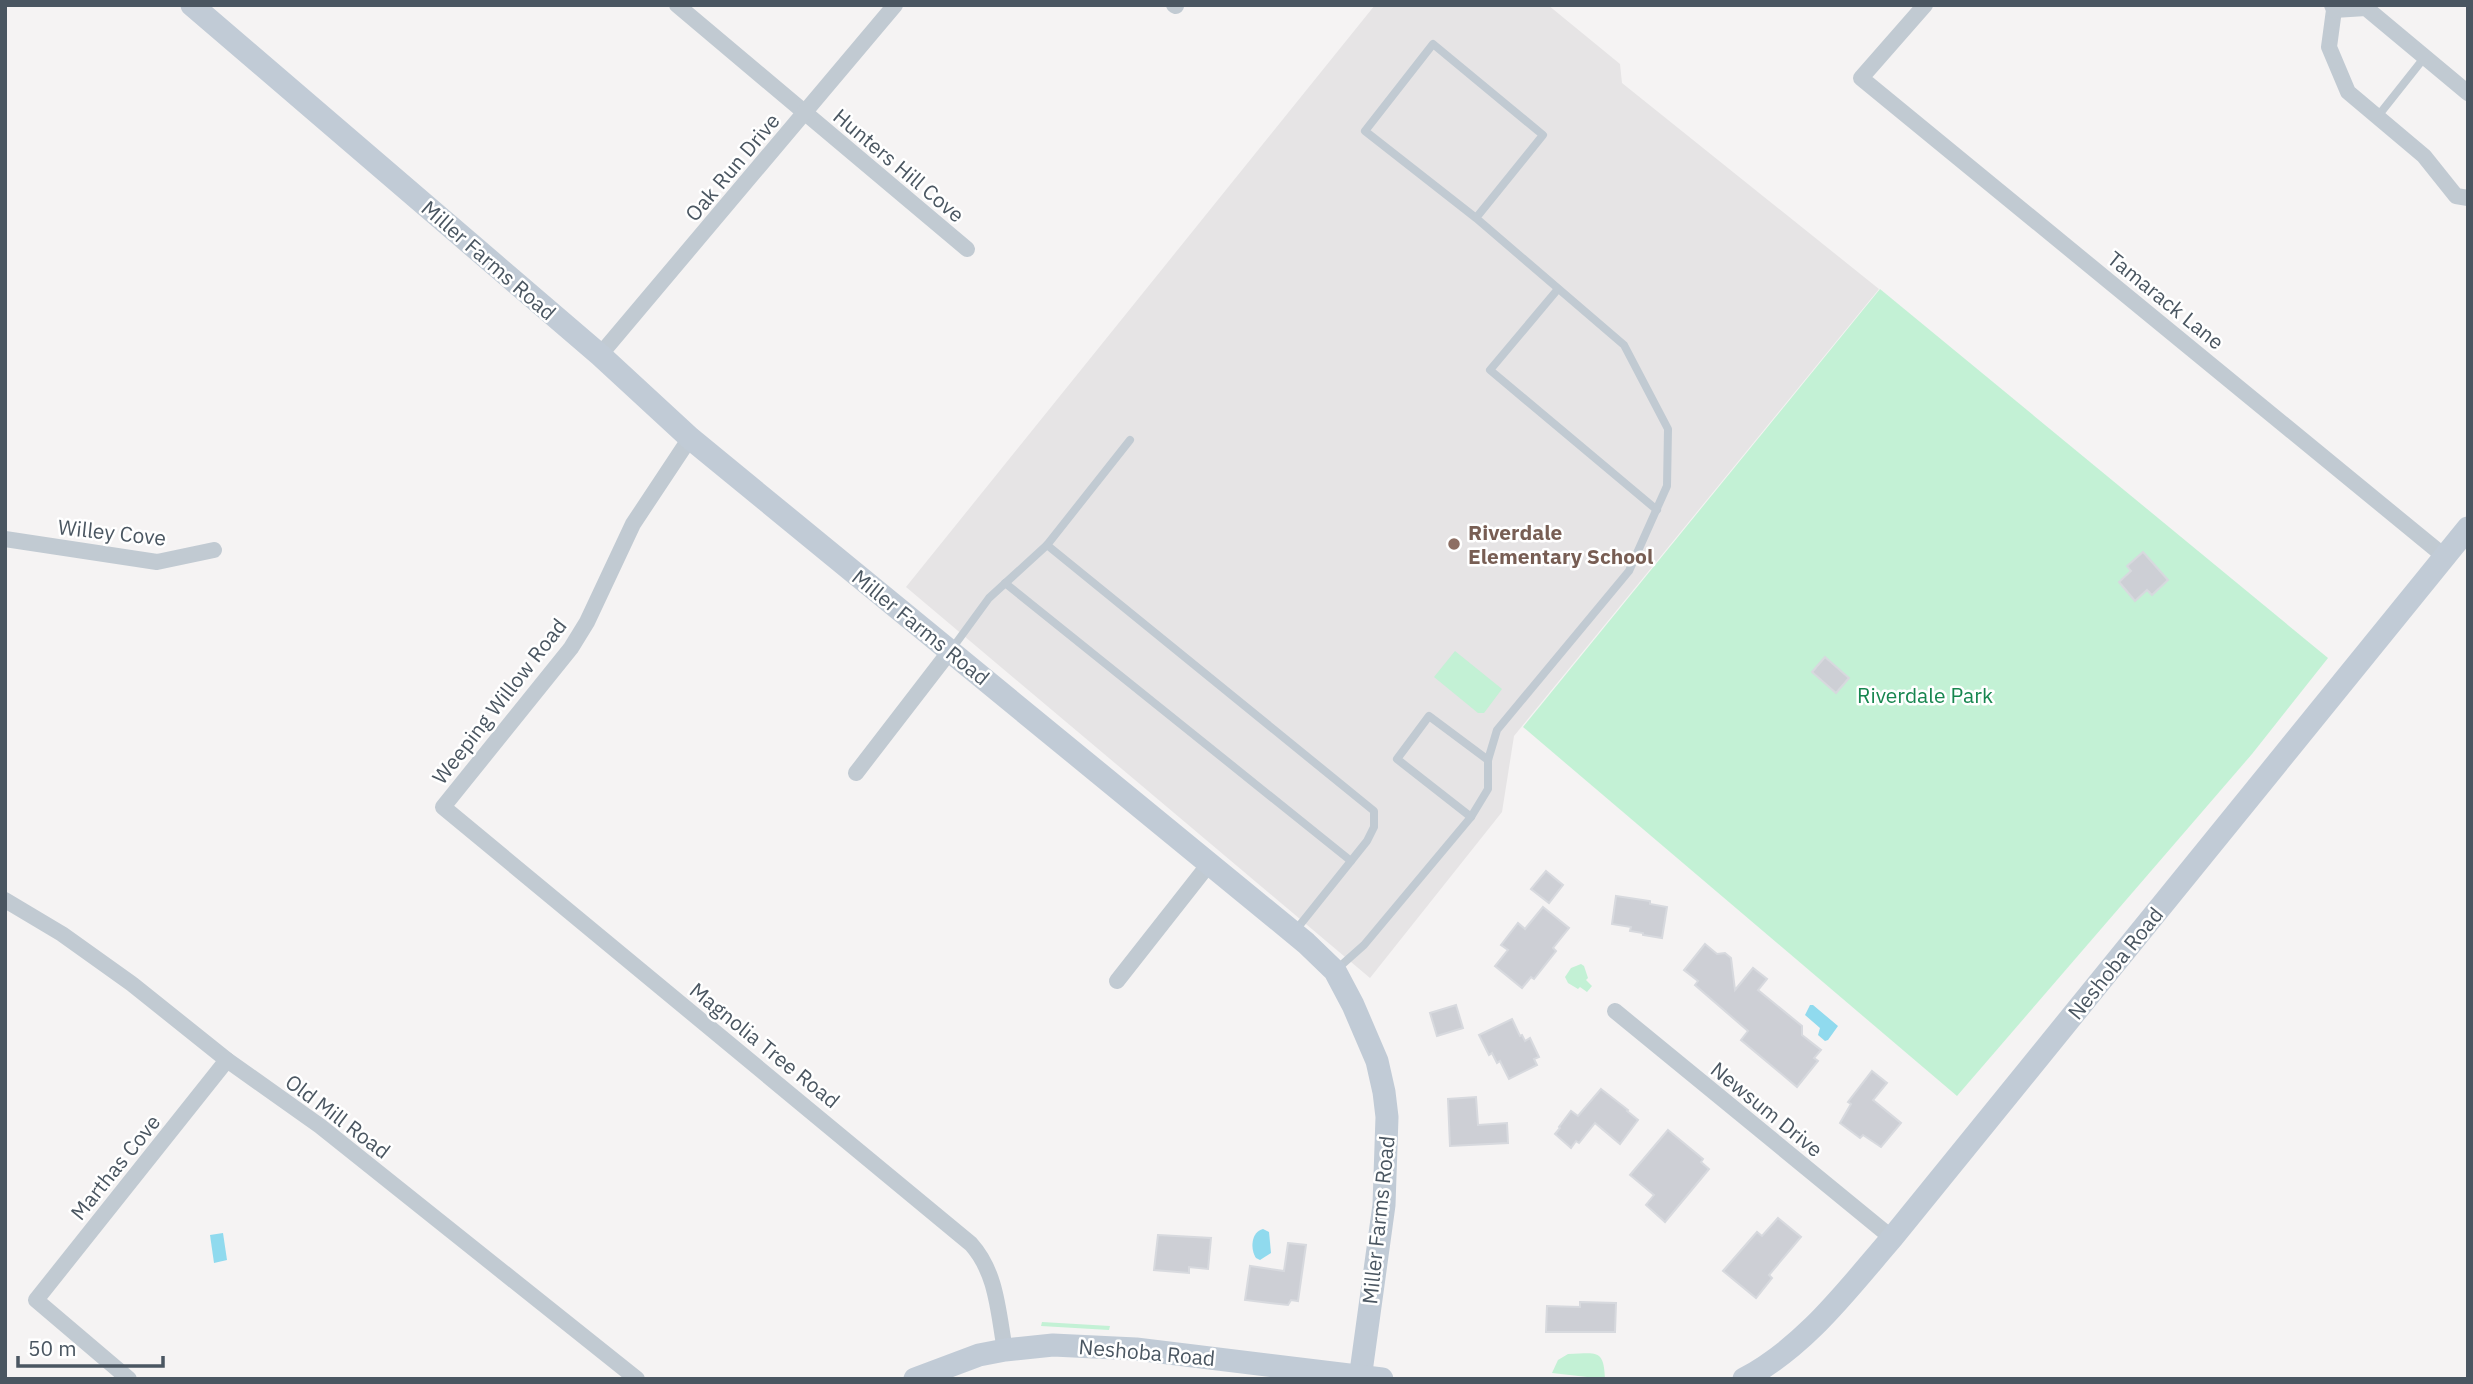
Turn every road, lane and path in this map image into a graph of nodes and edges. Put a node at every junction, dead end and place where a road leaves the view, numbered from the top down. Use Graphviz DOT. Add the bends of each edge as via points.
graph roads {
  1 [pos="192,5"];
  2 [pos="677,5"];
  3 [pos="895,5"];
  4 [pos="1925,5"];
  5 [pos="2333,8"];
  6 [pos="2424,58"];
  7 [pos="2468,93"];
  8 [pos="805,113"];
  9 [pos="2378,116"];
  10 [pos="2468,198"];
  11 [pos="1476,218"];
  12 [pos="967,249"];
  13 [pos="1558,289"];
  14 [pos="600,355"];
  15 [pos="690,438"];
  16 [pos="1130,440"];
  17 [pos="1657,510"];
  18 [pos="2468,528"];
  19 [pos="5,539"];
  20 [pos="1046,545"];
  21 [pos="214,550"];
  22 [pos="2444,556"];
  23 [pos="1005,583"];
  24 [pos="950,651"];
  25 [pos="1488,760"];
  26 [pos="856,773"];
  27 [pos="443,807"];
  28 [pos="1471,817"];
  29 [pos="1351,861"];
  30 [pos="1209,864"];
  31 [pos="5,900"];
  32 [pos="1294,933"];
  33 [pos="1335,971"];
  34 [pos="1117,981"];
  35 [pos="1615,1011"];
  36 [pos="227,1060"];
  37 [pos="1892,1238"];
  38 [pos="1005,1350"];
  39 [pos="1368,1378"];
  40 [pos="129,1379"];
  41 [pos="637,1379"];
  42 [pos="915,1379"];
  43 [pos="1744,1379"];
  1 -- 14 [label="street, Miller Farms Road"];
  2 -- 8 [label="street, Hunters Hill Cove"];
  3 -- 8 [label="street, Oak Run Drive"];
  4 -- 22 [label="street, Tamarack Lane" via="1861,78"];
  5 -- 6 [label="street" via="2366,8"];
  5 -- 9 [label="street" via="2329,47 2348,92"];
  6 -- 7 [label="street"];
  6 -- 9 [label="lane"];
  8 -- 12 [label="street, Hunters Hill Cove"];
  8 -- 14 [label="street, Oak Run Drive"];
  9 -- 10 [label="street" via="2424,156 2456,196"];
  11 -- 11 [label="lane" via="1543,135 1433,44 1365,131"];
  11 -- 13 [label="lane"];
  13 -- 17 [label="lane" via="1624,345 1668,429 1667,486"];
  13 -- 17 [label="lane" via="1490,370"];
  14 -- 15 [label="street, Miller Farms Road"];
  15 -- 24 [label="street, Miller Farms Road"];
  15 -- 27 [label="street, Weeping Willow Road" via="633,524 571,648"];
  16 -- 20 [label="lane"];
  17 -- 25 [label="lane" via="1629,571 1497,730"];
  18 -- 22 [label="street, Neshoba Road"];
  19 -- 21 [label="street, Willey Cove" via="157,562"];
  20 -- 23 [label="lane"];
  20 -- 29 [label="lane" via="1374,811 1374,827"];
  22 -- 37 [label="street, Neshoba Road"];
  23 -- 24 [label="lane"];
  23 -- 29 [label="lane"];
  24 -- 26 [label="street"];
  24 -- 30 [label="street, Miller Farms Road"];
  25 -- 28 [label="lane" via="1488,789"];
  25 -- 28 [label="lane" via="1429,716 1397,759"];
  27 -- 38 [label="street, Magnolia Tree Road" via="971,1244 993,1283"];
  28 -- 33 [label="lane" via="1364,945"];
  29 -- 32 [label="lane"];
  30 -- 32 [label="street, Miller Farms Road"];
  30 -- 34 [label="street"];
  31 -- 36 [label="street, Old Mill Road" via="132,984"];
  32 -- 33 [label="street, Miller Farms Road"];
  33 -- 39 [label="street, Miller Farms Road" via="1377,1061 1387,1116"];
  35 -- 37 [label="street, Newsum Drive"];
  36 -- 40 [label="street, Marthas Cove" via="36,1300"];
  36 -- 41 [label="street, Old Mill Road" via="320,1126"];
  37 -- 43 [label="street, Neshoba Road" via="1820,1322"];
  38 -- 39 [label="street, Neshoba Road" via="1053,1345 1119,1347"];
  38 -- 42 [label="street, Neshoba Road"];
}
